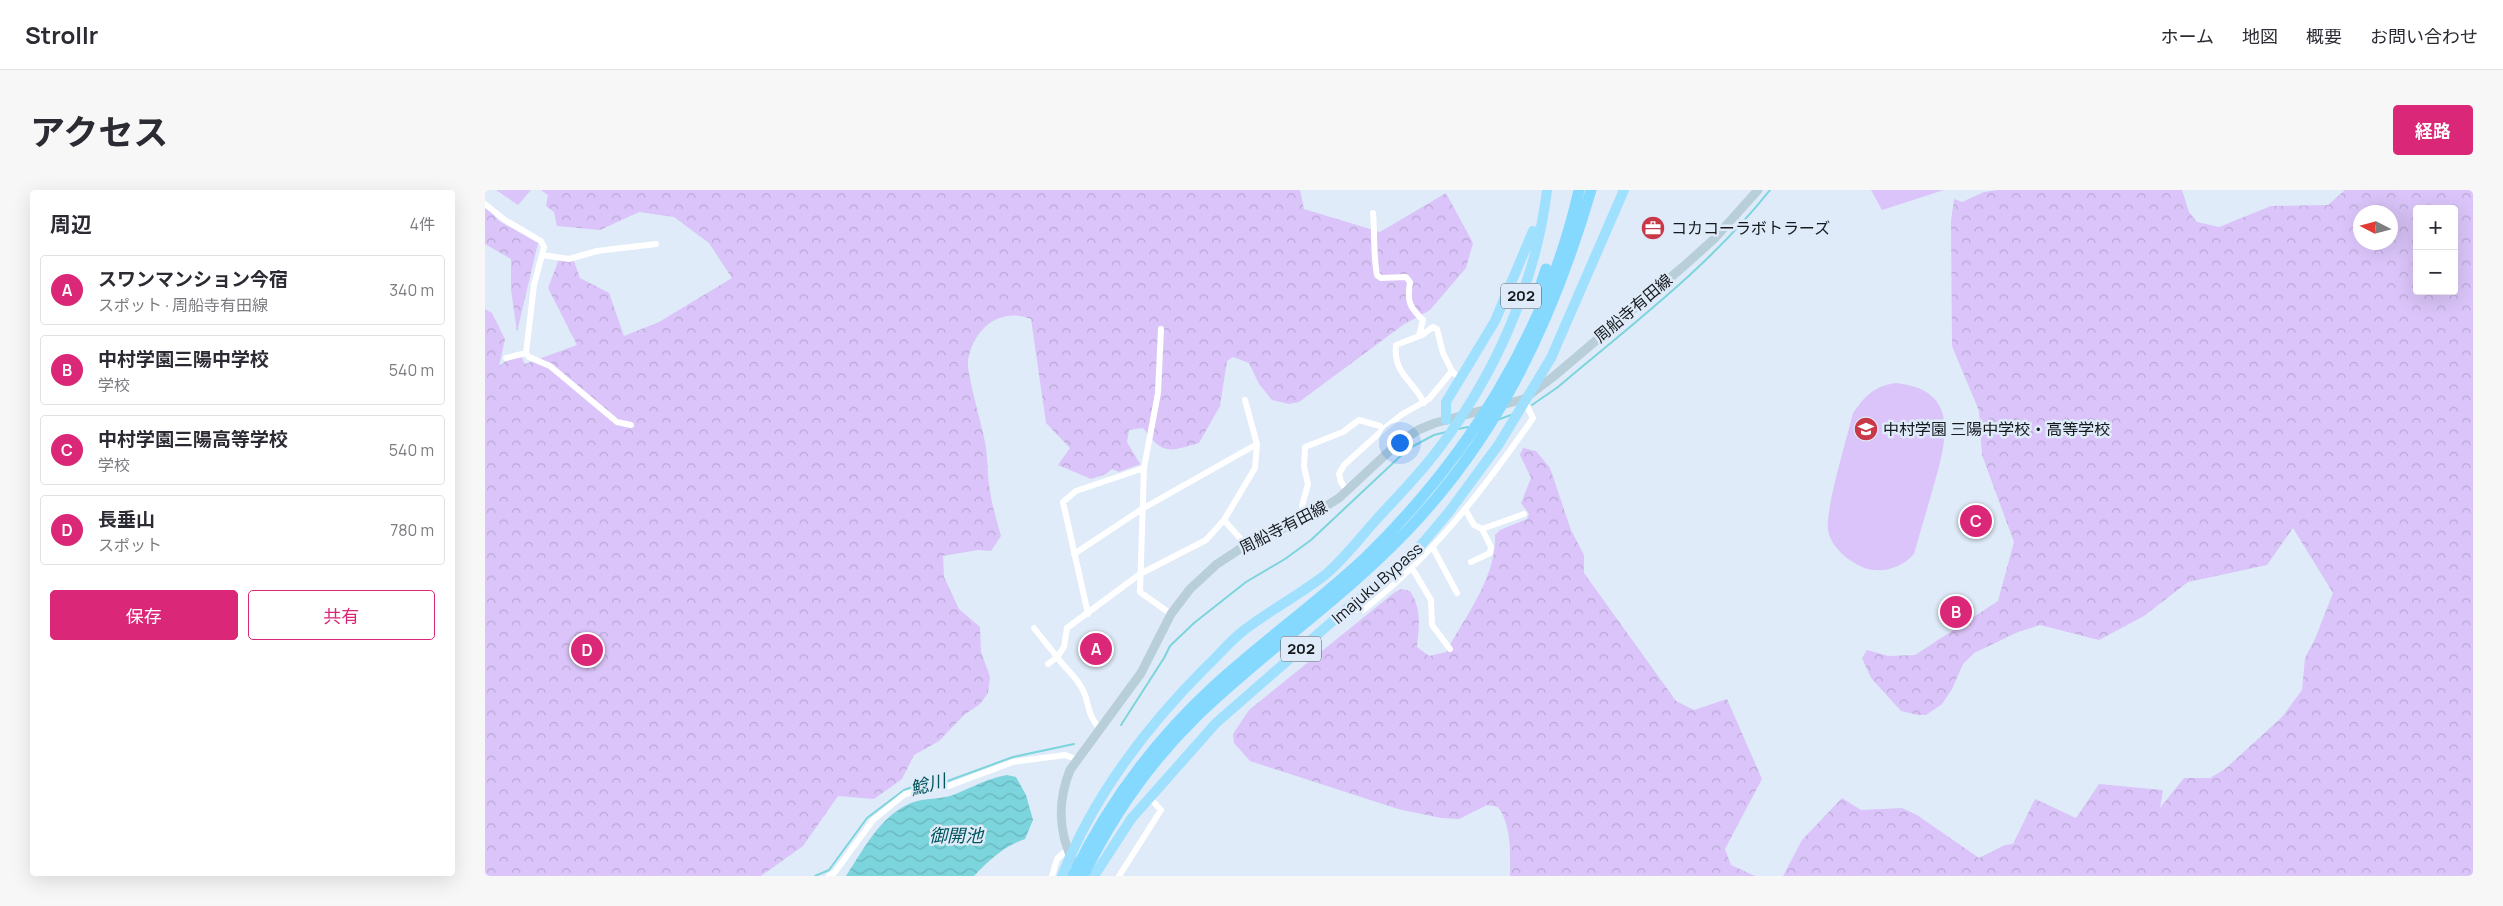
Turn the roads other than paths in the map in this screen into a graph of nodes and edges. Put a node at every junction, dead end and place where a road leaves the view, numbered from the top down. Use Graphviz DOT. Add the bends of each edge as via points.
graph roads {
  1 [pos="1543,190"];
  2 [pos="1547,190"];
  3 [pos="1577,190"];
  4 [pos="1624,190"];
  5 [pos="1758,190"];
  6 [pos="1590,195"];
  7 [pos="485,204"];
  8 [pos="1373,213"];
  9 [pos="656,244"];
  10 [pos="542,255"];
  11 [pos="1545,269"];
  12 [pos="1161,329"];
  13 [pos="1527,335"];
  14 [pos="1419,336"];
  15 [pos="526,353"];
  16 [pos="506,358"];
  17 [pos="1451,371"];
  18 [pos="1460,379"];
  19 [pos="1524,398"];
  20 [pos="1245,400"];
  21 [pos="1424,403"];
  22 [pos="1446,420"];
  23 [pos="631,425"];
  24 [pos="1383,430"];
  25 [pos="1257,444"];
  26 [pos="1144,468"];
  27 [pos="1347,491"];
  28 [pos="1142,509"];
  29 [pos="1465,509"];
  30 [pos="1524,514"];
  31 [pos="1307,518"];
  32 [pos="1223,520"];
  33 [pos="1482,529"];
  34 [pos="1246,545"];
  35 [pos="1433,548"];
  36 [pos="1074,554"];
  37 [pos="1471,562"];
  38 [pos="1412,568"];
  39 [pos="1140,574"];
  40 [pos="1457,593"];
  41 [pos="1350,606"];
  42 [pos="1088,614"];
  43 [pos="1171,614"];
  44 [pos="1034,628"];
  45 [pos="1450,649"];
  46 [pos="1057,657"];
  47 [pos="1048,664"];
  48 [pos="1099,728"];
  49 [pos="1076,759"];
  50 [pos="1149,797"];
  51 [pos="1067,850"];
  52 [pos="1066,874"];
  53 [pos="829,876"];
  54 [pos="1052,876"];
  55 [pos="1082,876"];
  56 [pos="1094,876"];
  57 [pos="1119,876"];
  1 -- 18 [label="highway" via="1530,241 1508,293 1491,329"];
  2 -- 52 [label="highway, 202" via="1524,290 1505,336 1475,395 1440,447 1326,574 1242,632 1178,695 1119,770 1079,839"];
  3 -- 13 [label="highway" via="1553,273"];
  4 -- 41 [label="highway, Imajuku Bypass / 202" via="1551,358 1511,425 1422,544 1397,569"];
  5 -- 19 [label="main road, 周船寺有田線" via="1714,239 1684,266"];
  6 -- 55 [label="highway" via="1574,247 1537,340 1519,378 1464,462 1407,532 1224,692 1172,742 1129,797"];
  7 -- 10 [label="street" via="541,241"];
  8 -- 14 [label="street" via="1376,243 1373,254 1377,275 1381,278 1406,278 1409,282 1407,300 1423,320"];
  9 -- 10 [label="street" via="605,250 569,259"];
  10 -- 15 [label="street" via="534,285"];
  11 -- 13 [label="highway"];
  12 -- 26 [label="street" via="1158,393"];
  13 -- 52 [label="highway" via="1474,430 1432,487 1364,559 1216,684 1164,736 1122,790 1087,848"];
  14 -- 17 [label="street" via="1433,327 1437,329"];
  14 -- 21 [label="street" via="1396,345 1395,357 1399,370"];
  15 -- 16 [label="street"];
  15 -- 23 [label="street" via="550,366 617,422"];
  17 -- 18 [label="street"];
  17 -- 21 [label="street"];
  18 -- 22 [label="highway" via="1446,402"];
  19 -- 22 [label="main road, 周船寺有田線"];
  19 -- 29 [label="street" via="1533,418"];
  20 -- 25 [label="street"];
  21 -- 24 [label="street" via="1401,415"];
  22 -- 27 [label="main road, 周船寺有田線" via="1418,430 1397,444"];
  24 -- 27 [label="street" via="1344,465 1339,474"];
  24 -- 31 [label="street" via="1380,426 1359,420 1343,432 1305,447 1303,467 1308,484 1302,506"];
  25 -- 28 [label="street"];
  25 -- 32 [label="street" via="1255,468"];
  26 -- 28 [label="street"];
  26 -- 36 [label="street" via="1076,491 1063,502"];
  27 -- 31 [label="main road, 周船寺有田線"];
  28 -- 36 [label="street"];
  28 -- 39 [label="street"];
  29 -- 33 [label="street" via="1474,525"];
  29 -- 35 [label="street"];
  30 -- 33 [label="street"];
  31 -- 34 [label="main road, 周船寺有田線"];
  32 -- 34 [label="street"];
  32 -- 39 [label="street" via="1206,540"];
  33 -- 37 [label="street" via="1491,547 1490,553"];
  34 -- 43 [label="main road, 周船寺有田線" via="1202,577"];
  35 -- 38 [label="street"];
  35 -- 40 [label="street"];
  36 -- 42 [label="street"];
  38 -- 41 [label="street" via="1363,610 1352,610"];
  38 -- 45 [label="street" via="1431,600 1432,625"];
  39 -- 42 [label="street"];
  39 -- 43 [label="street" via="1140,592"];
  41 -- 50 [label="highway, Imajuku Bypass / 202" via="1216,723"];
  42 -- 46 [label="street" via="1067,628 1064,647"];
  43 -- 48 [label="main road, 周船寺有田線" via="1141,673"];
  44 -- 46 [label="street"];
  46 -- 47 [label="street"];
  46 -- 48 [label="street" via="1080,685 1091,718"];
  48 -- 49 [label="main road, 周船寺有田線"];
  49 -- 51 [label="main road, 周船寺有田線" via="1064,785 1062,799 1061,816"];
  49 -- 53 [label="street" via="1065,755 1013,762 946,787 905,794 873,820"];
  50 -- 56 [label="highway, Imajuku Bypass / 202"];
  50 -- 57 [label="street" via="1161,810"];
  51 -- 54 [label="street" via="1057,860"];
  51 -- 55 [label="main road, 周船寺有田線"];
}
